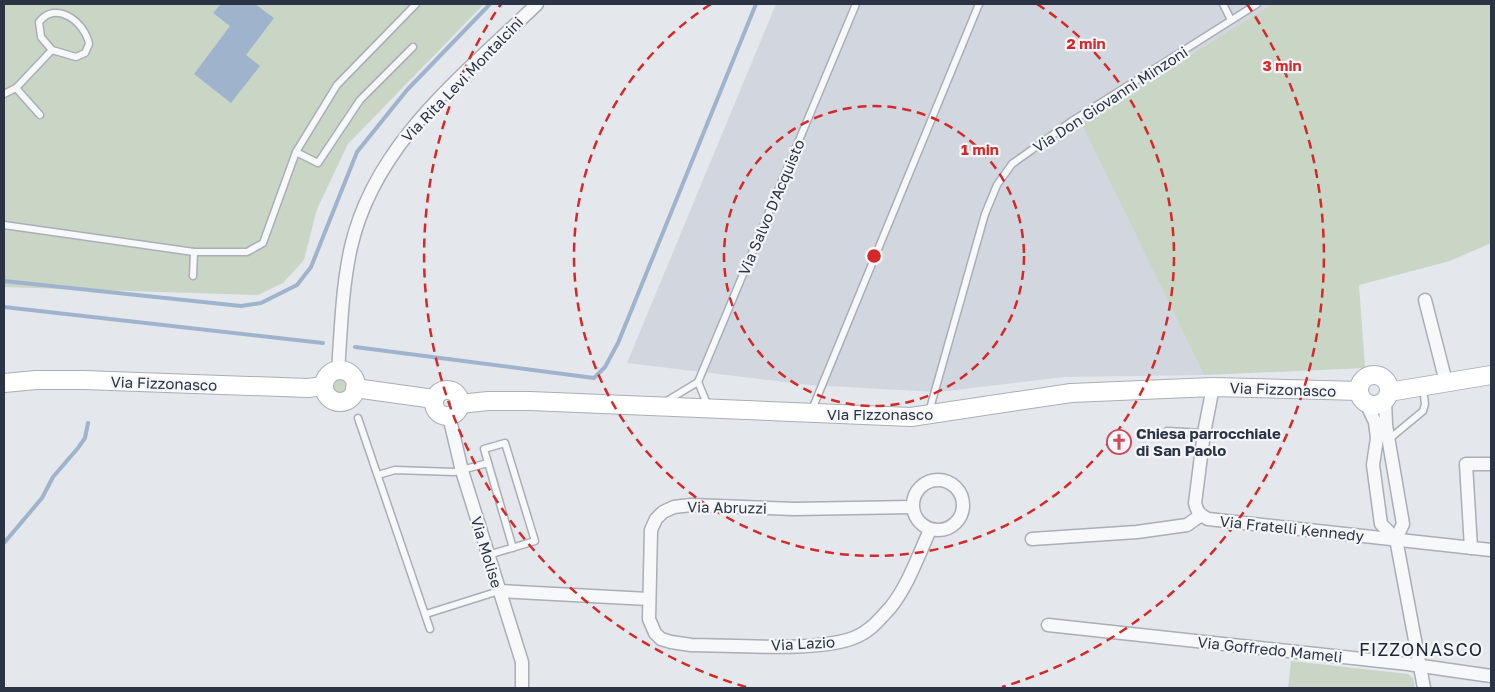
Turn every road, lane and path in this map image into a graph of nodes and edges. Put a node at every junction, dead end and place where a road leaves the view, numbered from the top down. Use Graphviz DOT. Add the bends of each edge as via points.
graph roads {
  1 [pos="416,4"];
  2 [pos="536,4"];
  3 [pos="856,4"];
  4 [pos="979,4"];
  5 [pos="1223,4"];
  6 [pos="1257,4"];
  7 [pos="1231,20"];
  8 [pos="413,47"];
  9 [pos="52,50"];
  10 [pos="16,88"];
  11 [pos="4,94"];
  12 [pos="40,114"];
  13 [pos="296,152"];
  14 [pos="4,225"];
  15 [pos="194,252"];
  16 [pos="193,276"];
  17 [pos="1425,300"];
  18 [pos="339,364"];
  19 [pos="1491,374"];
  20 [pos="698,382"];
  21 [pos="1446,382"];
  22 [pos="4,383"];
  23 [pos="324,386"];
  24 [pos="1422,386"];
  25 [pos="1213,387"];
  26 [pos="356,388"];
  27 [pos="1363,397"];
  28 [pos="1387,397"];
  29 [pos="655,408"];
  30 [pos="454,410"];
  31 [pos="710,410"];
  32 [pos="810,414"];
  33 [pos="929,416"];
  34 [pos="358,418"];
  35 [pos="1167,431"];
  36 [pos="1204,433"];
  37 [pos="1388,440"];
  38 [pos="488,463"];
  39 [pos="1491,464"];
  40 [pos="462,471"];
  41 [pos="378,475"];
  42 [pos="912,507"];
  43 [pos="1201,516"];
  44 [pos="930,530"];
  45 [pos="1396,539"];
  46 [pos="1032,540"];
  47 [pos="513,548"];
  48 [pos="1472,548"];
  49 [pos="1491,550"];
  50 [pos="488,555"];
  51 [pos="499,591"];
  52 [pos="648,599"];
  53 [pos="426,614"];
  54 [pos="1048,625"];
  55 [pos="430,629"];
  56 [pos="1420,666"];
  57 [pos="1491,676"];
  58 [pos="522,688"];
  59 [pos="1424,688"];
  1 -- 13 [label="lane" via="337,85"];
  2 -- 18 [label="street, Via Rita Levi Montalcini" via="417,122 380,174 360,218 346,270"];
  3 -- 20 [label="lane, Via Salvo D'Acquisto"];
  4 -- 32 [label="lane"];
  5 -- 7 [label="lane"];
  6 -- 7 [label="lane, Via Don Giovanni Minzoni"];
  7 -- 33 [label="lane, Via Don Giovanni Minzoni" via="1072,121 1012,164 997,185 985,214"];
  8 -- 13 [label="lane" via="360,100 318,163"];
  9 -- 9 [label="lane" via="76,57 84,53 89,44 84,27 61,12 45,14 39,22 41,37"];
  9 -- 10 [label="lane"];
  10 -- 11 [label="lane"];
  10 -- 12 [label="lane"];
  13 -- 15 [label="lane" via="263,243 247,252"];
  14 -- 15 [label="lane"];
  15 -- 16 [label="lane"];
  17 -- 21 [label="street"];
  18 -- 23 [label="main road"];
  18 -- 26 [label="main road" via="351,375"];
  19 -- 21 [label="main road, Via Fizzonasco"];
  20 -- 29 [label="lane"];
  20 -- 31 [label="lane"];
  21 -- 24 [label="main road, Via Fizzonasco"];
  22 -- 23 [label="main road, Via Fizzonasco" via="65,380"];
  23 -- 26 [label="main road" via="327,396 342,402 351,398"];
  24 -- 28 [label="main road, Via Fizzonasco"];
  24 -- 37 [label="lane" via="1423,411"];
  25 -- 27 [label="main road, Via Fizzonasco"];
  25 -- 33 [label="main road, Via Fizzonasco" via="1071,393"];
  25 -- 36 [label="street, Via Fratelli Kennedy"];
  26 -- 30 [label="main road" via="434,399 439,392 451,390 458,395"];
  27 -- 28 [label="main road, Via Fizzonasco" via="1376,405"];
  27 -- 28 [label="main road" via="1359,386 1365,378 1375,375 1387,383"];
  27 -- 45 [label="street" via="1375,422 1377,438 1373,465 1381,524"];
  28 -- 37 [label="street"];
  29 -- 30 [label="main road, Via Fizzonasco" via="488,401"];
  29 -- 31 [label="main road, Via Fizzonasco"];
  30 -- 40 [label="street, Via Molise"];
  31 -- 32 [label="main road, Via Fizzonasco"];
  32 -- 33 [label="main road, Via Fizzonasco"];
  34 -- 41 [label="lane"];
  35 -- 36 [label="lane"];
  36 -- 43 [label="street, Via Fratelli Kennedy" via="1195,503"];
  37 -- 45 [label="street" via="1403,524"];
  38 -- 40 [label="lane"];
  38 -- 47 [label="lane"];
  38 -- 47 [label="lane" via="484,449 505,443 535,541"];
  39 -- 48 [label="street" via="1466,464"];
  40 -- 41 [label="lane" via="395,470"];
  40 -- 50 [label="street, Via Molise"];
  41 -- 53 [label="lane"];
  42 -- 44 [label="street" via="918,521"];
  42 -- 44 [label="street" via="916,492 927,482 946,481 955,486 962,499 962,514 949,528"];
  42 -- 52 [label="street, Via Abruzzi" via="674,506 656,519 651,530"];
  43 -- 45 [label="street, Via Fratelli Kennedy"];
  43 -- 46 [label="street" via="1187,525 1146,531"];
  44 -- 52 [label="street, Via Lazio" via="890,607 873,626 840,642 815,645 671,642 655,633 648,619"];
  45 -- 48 [label="street, Via Fratelli Kennedy"];
  45 -- 56 [label="street"];
  47 -- 50 [label="lane"];
  48 -- 49 [label="street, Via Fratelli Kennedy"];
  50 -- 51 [label="street, Via Molise"];
  51 -- 52 [label="street"];
  51 -- 53 [label="lane"];
  51 -- 58 [label="street, Via Molise" via="522,662"];
  53 -- 55 [label="lane"];
  54 -- 56 [label="street, Via Goffredo Mameli"];
  56 -- 57 [label="street, Via Goffredo Mameli"];
  56 -- 59 [label="street"];
}
